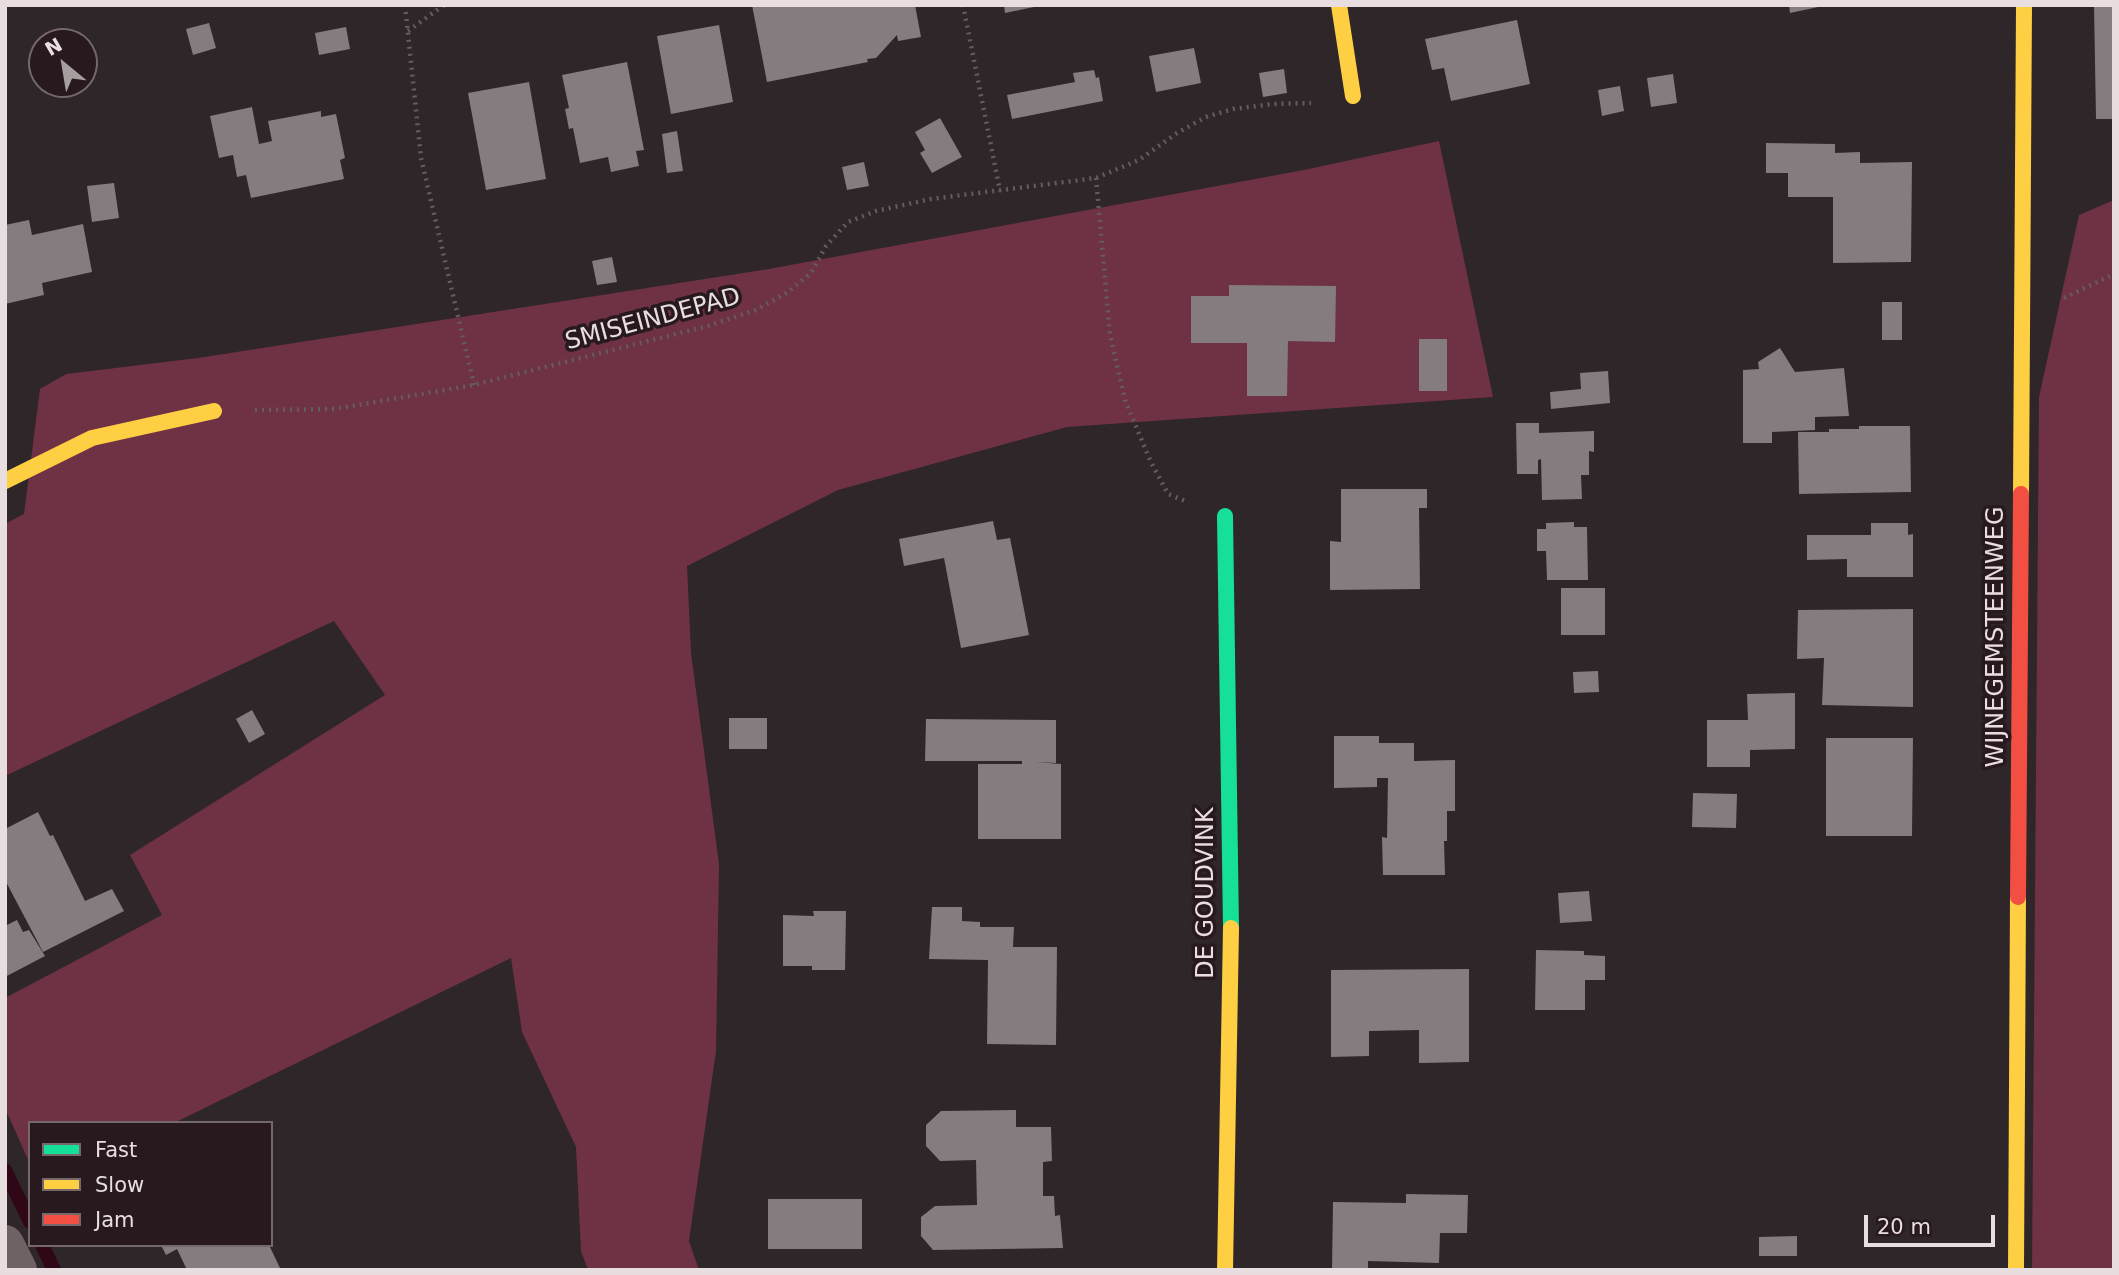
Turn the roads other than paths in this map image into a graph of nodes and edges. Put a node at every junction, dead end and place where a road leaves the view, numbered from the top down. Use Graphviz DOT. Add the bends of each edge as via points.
graph roads {
  1 [pos="1339,5"];
  2 [pos="2024,5"];
  3 [pos="1353,96"];
  4 [pos="214,411"];
  5 [pos="5,481"];
  6 [pos="1225,516"];
  7 [pos="5,1244"];
  8 [pos="18,1270"];
  9 [pos="1225,1270"];
  10 [pos="2016,1270"];
  1 -- 3 [label="street"];
  2 -- 10 [label="street, WIJNEGEMSTEENWEG"];
  4 -- 5 [label="street" via="92,438"];
  6 -- 9 [label="street, DE GOUDVINK" via="1231,937"];
  7 -- 8 [label="street"];
}
